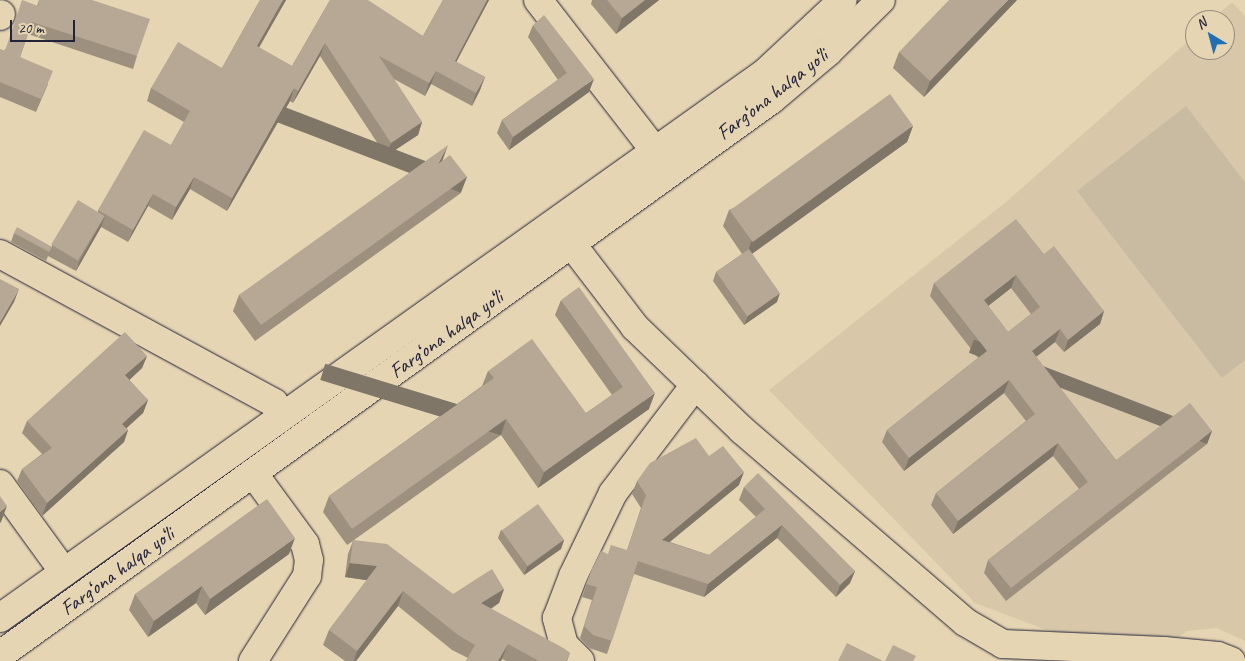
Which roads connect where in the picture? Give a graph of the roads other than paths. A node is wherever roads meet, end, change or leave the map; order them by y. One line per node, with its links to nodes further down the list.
1 (843, 0): 4 (main road, Farg‘ona halqa yo‘li)
2 (881, 0): 5 (main road, Farg‘ona halqa yo‘li)
3 (539, 1): 4 (main road)
4 (655, 151): 5 (main road, Farg‘ona halqa yo‘li)
5 (564, 234): 7 (main road); 8 (main road, Farg‘ona halqa yo‘li); 9 (main road, Farg‘ona halqa yo‘li)
6 (0, 254): 8 (main road)
7 (695, 385): 15 (main road); 16 (main road)
8 (282, 415): 11 (main road, Farg‘ona halqa yo‘li)
9 (254, 473): 13 (main road, Farg‘ona halqa yo‘li); 14 (main road)
10 (0, 484): 11 (main road)
11 (64, 572): 12 (main road, Farg‘ona halqa yo‘li)
12 (0, 618)
13 (0, 655)
14 (253, 661)
15 (580, 661)
16 (1231, 661)

